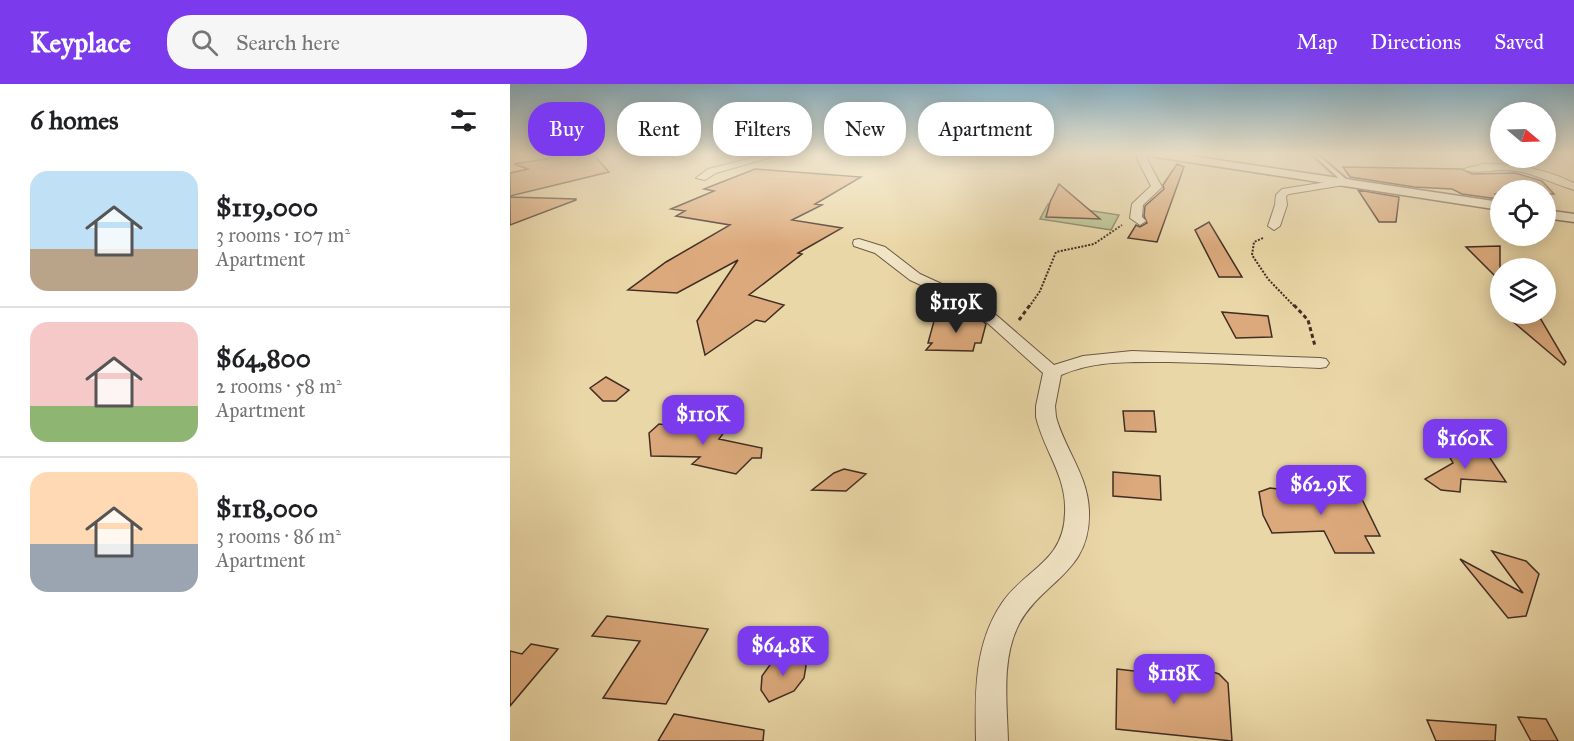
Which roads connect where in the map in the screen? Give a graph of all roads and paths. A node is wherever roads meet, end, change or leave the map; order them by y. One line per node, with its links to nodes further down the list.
1 (1156, 185): 7 (street)
2 (1328, 185): 8 (street)
3 (1363, 185): 4 (street)
4 (1490, 204)
5 (1556, 216): 6 (street)
6 (1574, 218)
7 (1138, 219): 11 (path)
8 (1274, 226)
9 (1267, 238): 12 (path)
10 (859, 243): 11 (street)
11 (1008, 333): 13 (street)
12 (1320, 363): 13 (street)
13 (1052, 372): 14 (street)
14 (992, 741)

